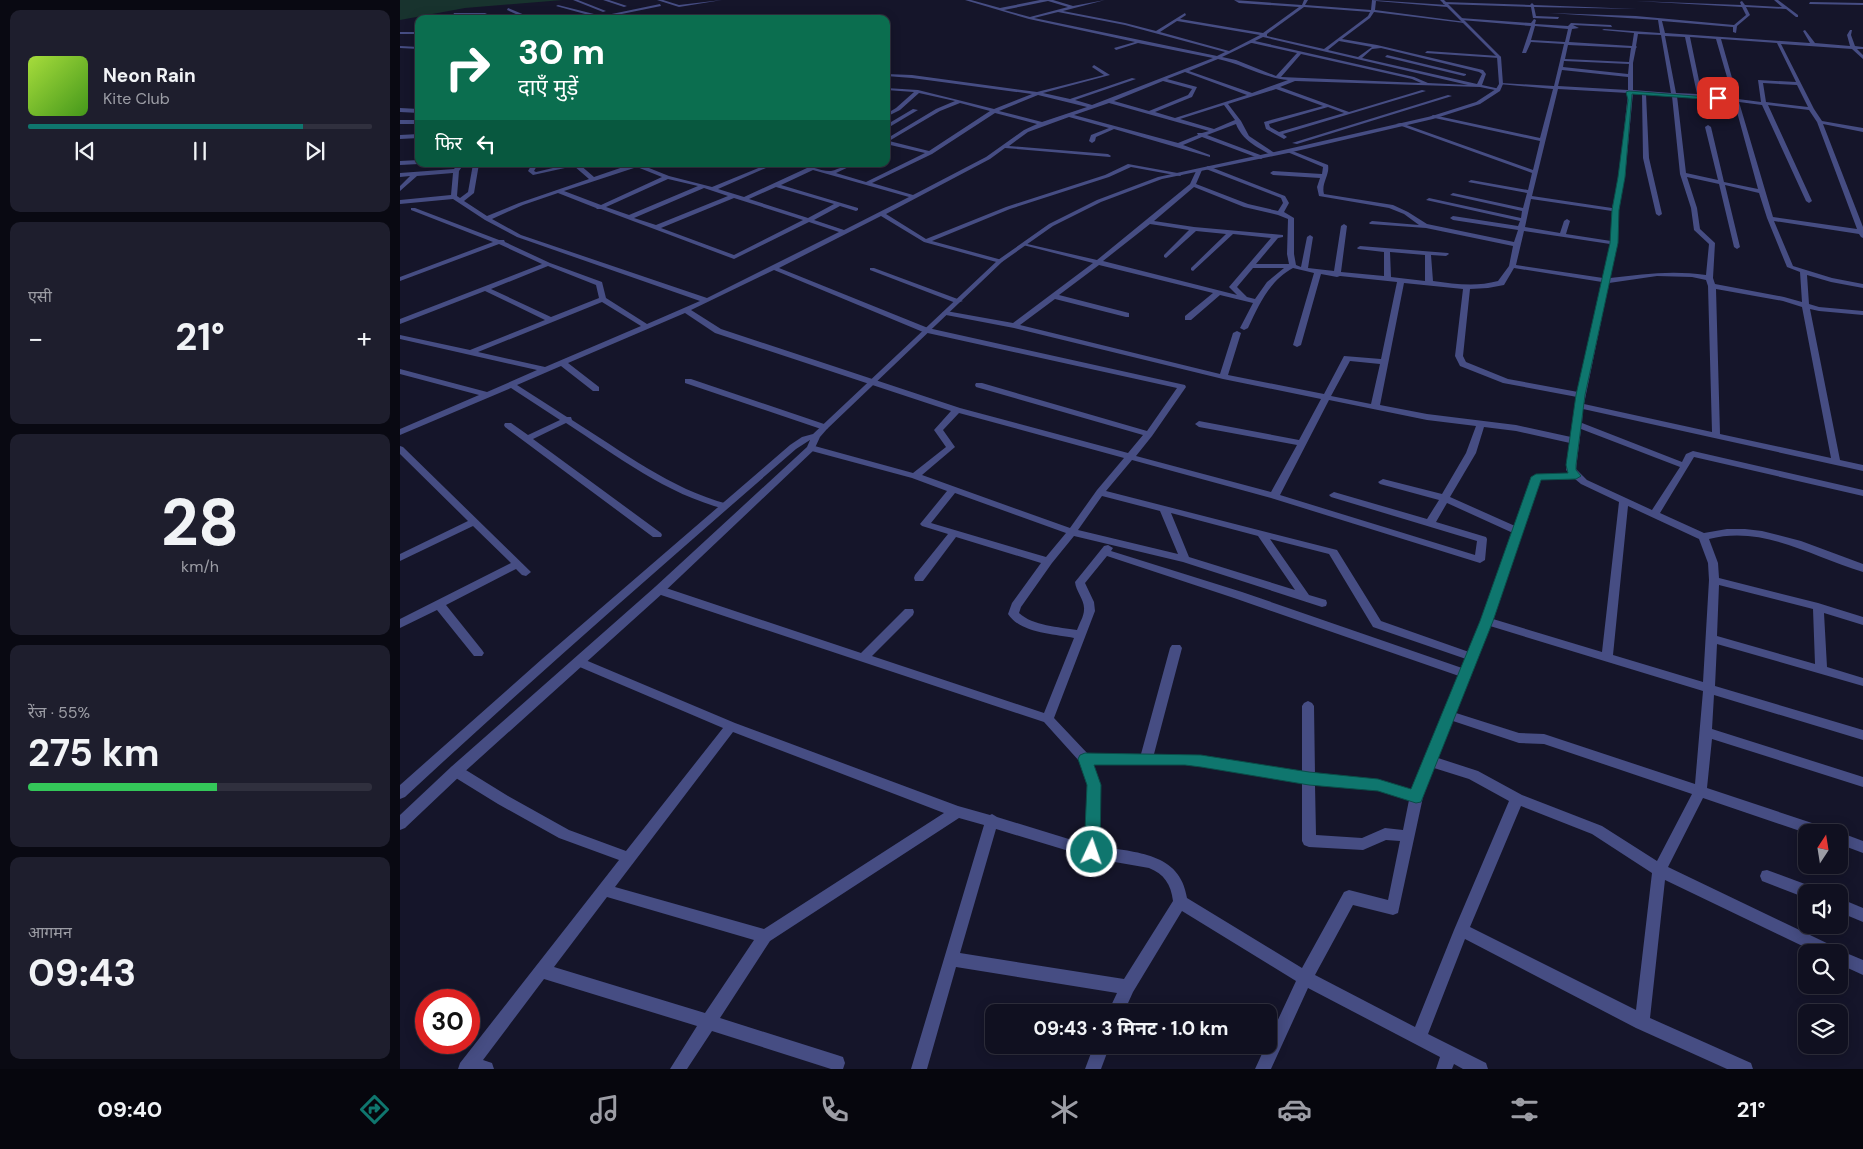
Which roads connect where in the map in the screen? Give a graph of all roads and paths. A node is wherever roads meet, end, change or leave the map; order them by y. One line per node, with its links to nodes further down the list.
1 (575, 0): 39 (street)
2 (606, 0): 31 (street)
3 (696, 0): 26 (street)
4 (720, 0): 26 (street)
5 (967, 0): 40 (street)
6 (1026, 0): 18 (street)
7 (1047, 0): 18 (street); 34 (street)
8 (1103, 0): 34 (street)
9 (1154, 0): 17 (street)
10 (1236, 0): 32 (street)
11 (1306, 0): 32 (street)
12 (1375, 0): 19 (street); 43 (street)
13 (1396, 0): 22 (street)
14 (1740, 0): 33 (street)
15 (1776, 0): 35 (street)
16 (649, 1): 21 (street)
17 (1160, 1)
18 (1034, 2): 40 (street)
19 (1402, 2): 22 (street); 48 (street)
20 (641, 3): 31 (street)
21 (659, 3): 26 (street); 41 (street); 55 (street)
22 (1444, 3): 23 (street); 68 (street)
23 (1468, 3): 27 (street); 37 (street)
24 (1637, 3): 29 (street); 33 (street); 57 (street)
25 (1810, 3): 28 (street)
26 (702, 4)
27 (1532, 4): 29 (street); 60 (street)
28 (1863, 4)
29 (1559, 5): 49 (street)
30 (558, 6): 46 (street)
31 (625, 6): 39 (street)
32 (1303, 6): 43 (street); 85 (street)
33 (1744, 6): 35 (street); 75 (street)
34 (1072, 7): 42 (street)
35 (1786, 8): 58 (street)
36 (508, 9): 52 (street)
37 (1471, 9)
38 (480, 10): 51 (street)
39 (604, 10): 46 (street)
40 (1000, 10): 61 (street)
41 (675, 11)
42 (1058, 11): 61 (street); 72 (street)
43 (1373, 11): 48 (street); 59 (street)
44 (1551, 13): 49 (street)
45 (454, 14): 50 (street)
46 (587, 14): 53 (street); 54 (street)
47 (1185, 14): 66 (street)
48 (1396, 14): 68 (street)
49 (1566, 14): 57 (street); 64 (street)
50 (470, 15)
51 (485, 15)
52 (522, 15)
53 (583, 15)
54 (593, 15)
55 (613, 15)
56 (1475, 15): 69 (street)
57 (1636, 16): 65 (street)
58 (1797, 16)
59 (1369, 17): 62 (street); 90 (street)
60 (1534, 17): 64 (street); 73 (street)
61 (1029, 18): 78 (street)
62 (1378, 18)
63 (1388, 19): 71 (street)
64 (1570, 19): 67 (street)
65 (1660, 19): 70 (street); 84 (street)
66 (1176, 20): 83 (street); 85 (street)
67 (1598, 20)
68 (1462, 21): 69 (street); 110 (street)
69 (1478, 21): 73 (street)
70 (1685, 21): 75 (street); 86 (street)
71 (1416, 22)
72 (1125, 24): 78 (street); 83 (street)
73 (1534, 25): 76 (street); 91 (street)
74 (1611, 26): 76 (street)
75 (1735, 26): 89 (street)
76 (1571, 28): 79 (street); 95 (street)
77 (1851, 31): 100 (street)
78 (1087, 32): 94 (street)
79 (1636, 32): 84 (street); 99 (street)
80 (1805, 32): 96 (street)
81 (400, 33): 82 (street)
82 (415, 33)
83 (1156, 33): 105 (street)
84 (1663, 34): 86 (street); 143 (street)
85 (1263, 35): 87 (street); 93 (street); 104 (street)
86 (1689, 35): 88 (street); 145 (street)
87 (1272, 36)
88 (1718, 37): 89 (street); 147 (street)
89 (1735, 38): 92 (street)
90 (1339, 40): 98 (street); 104 (street)
91 (1529, 41): 95 (street); 108 (street)
92 (1778, 41): 96 (street); 126 (street)
93 (1252, 42): 105 (street); 106 (street)
94 (1137, 43): 103 (street); 111 (street)
95 (1566, 43): 99 (street); 114 (street)
96 (1813, 44): 100 (street)
97 (400, 47): 101 (street)
98 (1380, 47): 112 (street); 125 (street)
99 (1635, 47): 115 (street)
100 (1853, 47): 102 (street); 113 (street)
101 (415, 48)
102 (1863, 48)
103 (1116, 49)
104 (1325, 50): 112 (street)
105 (1229, 52): 111 (street)
106 (1300, 52): 121 (street); 128 (street)
107 (1420, 52): 110 (street)
108 (1524, 52)
109 (1387, 56): 125 (street)
110 (1499, 57): 131 (street)
111 (1217, 58): 118 (street); 121 (street)
112 (1359, 58): 129 (street)
113 (1863, 58)
114 (1562, 60): 115 (street); 117 (street)
115 (1631, 63): 120 (street)
116 (1094, 66): 140 (street)
117 (1560, 68): 120 (street); 132 (street)
118 (1186, 71): 123 (street); 142 (street)
119 (890, 75): 140 (street)
120 (1631, 76): 139 (street)
121 (1277, 78): 124 (street)
122 (1134, 79): 127 (street)
123 (1164, 80): 138 (street); 152 (street)
124 (1293, 80): 128 (street); 130 (street)
125 (1482, 80): 129 (street)
126 (1798, 84): 151 (street); 156 (street)
127 (1112, 86): 138 (street); 146 (street)
128 (1429, 86): 129 (street)
129 (1479, 86): 131 (street)
130 (1276, 87): 142 (street); 153 (street)
131 (1499, 87): 132 (street); 167 (street)
132 (1554, 88): 139 (street); 186 (street)
133 (890, 90): 134 (street)
134 (893, 90): 136 (street); 137 (street)
135 (1424, 90): 164 (street)
136 (890, 92)
137 (918, 92): 148 (street); 165 (street)
138 (1133, 92): 149 (street)
139 (1629, 92): 141 (street); 252 (street)
140 (1039, 93): 146 (street); 161 (street)
141 (1644, 93): 143 (street); 255 (street)
142 (1253, 95): 150 (street)
143 (1674, 95): 145 (street); 221 (street)
144 (1450, 96): 193 (street)
145 (1700, 96): 147 (street)
146 (1072, 100): 154 (street)
147 (1736, 100): 151 (street); 235 (street)
148 (960, 101): 161 (street); 185 (street)
149 (1109, 101): 154 (street); 163 (street)
150 (1225, 104): 162 (street); 169 (street)
151 (1764, 104): 156 (street); 244 (street)
152 (1170, 105): 155 (street); 163 (street)
153 (1327, 106): 164 (street); 181 (street)
154 (1093, 107): 166 (street)
155 (1179, 107)
156 (1811, 109): 172 (street)
157 (915, 110): 175 (street)
158 (1188, 110): 162 (street)
159 (401, 111): 160 (street)
160 (415, 111)
161 (994, 112): 173 (street); 194 (street)
162 (1198, 112): 168 (street)
163 (1148, 113): 168 (street)
164 (1348, 113): 181 (street)
165 (890, 114)
166 (1069, 115): 173 (street); 178 (street)
167 (1433, 117): 174 (street); 186 (street)
168 (1173, 120): 176 (street)
169 (1238, 121): 179 (street); 195 (street)
170 (400, 122): 171 (street)
171 (415, 122)
172 (1820, 122): 180 (street); 269 (street)
173 (1042, 124): 192 (street)
174 (1399, 124): 193 (street); 216 (street)
175 (890, 125)
176 (1195, 126): 179 (street); 183 (street)
177 (1708, 127): 227 (street)
178 (1112, 128): 187 (street); 190 (street)
179 (1213, 130): 183 (street)
180 (1863, 130)
181 (1279, 134): 193 (street)
182 (415, 136): 184 (street)
183 (1200, 136): 190 (street); 198 (street)
184 (400, 137)
185 (890, 140)
186 (1542, 140): 216 (street)
187 (1092, 141)
188 (890, 143): 189 (street)
189 (894, 144): 191 (street); 194 (street)
190 (1178, 145): 197 (street)
191 (890, 146)
192 (1006, 147): 196 (street); 240 (street)
193 (1296, 148): 195 (street); 223 (street)
194 (930, 153): 228 (street)
195 (1273, 154): 198 (street)
196 (1108, 156)
197 (1208, 156)
198 (1261, 157): 213 (street)
199 (415, 162): 200 (street)
200 (400, 163)
201 (426, 167): 219 (street)
202 (459, 167): 215 (street)
203 (475, 167): 243 (street)
204 (533, 167): 205 (street)
205 (564, 167)
206 (579, 167): 225 (street)
207 (628, 167): 225 (street)
208 (643, 167): 224 (street)
209 (765, 167): 233 (street)
210 (809, 167): 229 (street)
211 (814, 167): 217 (street)
212 (845, 167): 217 (street)
213 (1208, 168): 214 (street); 253 (street)
214 (1198, 170): 220 (street); 230 (street)
215 (456, 171): 219 (street); 239 (street)
216 (1534, 172): 236 (street)
217 (831, 173): 228 (street)
218 (1273, 173): 223 (street)
219 (418, 174): 222 (street); 232 (street)
220 (1180, 174): 277 (street); 280 (street)
221 (1683, 174): 227 (street); 306 (street)
222 (400, 175)
223 (1324, 176): 247 (street)
224 (667, 177): 231 (street); 248 (street)
225 (593, 180): 234 (street)
226 (1471, 182): 236 (street)
227 (1721, 182): 235 (street); 282 (street)
228 (866, 184): 240 (street)
229 (775, 185): 241 (street); 246 (street)
230 (1192, 185): 253 (street); 263 (street)
231 (704, 186): 233 (street); 256 (street)
232 (400, 189)
233 (712, 189): 238 (street)
234 (560, 192): 248 (street); 259 (street)
235 (1762, 192): 258 (street)
236 (1529, 194): 251 (street); 252 (street)
237 (1453, 195): 251 (street)
238 (733, 196): 241 (street); 265 (street)
239 (454, 197): 243 (street); 245 (street)
240 (914, 198): 254 (street)
241 (744, 199): 260 (street)
242 (1429, 200): 261 (street)
243 (461, 201): 259 (street)
244 (1809, 201)
245 (400, 202)
246 (840, 204): 250 (street); 260 (street)
247 (1375, 204): 266 (street); 266 (street)
248 (599, 208): 256 (street)
249 (413, 209): 278 (street)
250 (856, 209)
251 (1526, 210): 261 (street)
252 (1615, 210): 279 (street)
253 (1280, 213): 275 (street)
254 (882, 214): 270 (street); 277 (street)
255 (1658, 214)
256 (628, 218): 265 (street)
257 (1453, 218): 267 (street)
258 (1770, 218): 269 (street); 298 (street)
259 (487, 219): 273 (street)
260 (807, 219): 265 (street); 270 (street)
261 (1523, 220): 267 (street)
262 (1566, 220): 272 (street)
263 (1148, 222): 268 (street); 289 (street)
264 (1344, 226): 300 (street)
265 (655, 228)
266 (1438, 228): 281 (street)
267 (1521, 228): 272 (street); 281 (street)
268 (1194, 229): 271 (street); 287 (street)
269 (1862, 229)
270 (845, 232): 294 (street)
271 (1232, 232): 274 (street); 296 (street)
272 (1562, 235): 279 (street)
273 (520, 236): 278 (street); 314 (street)
274 (1276, 236): 275 (street); 291 (street)
275 (1290, 237): 292 (street)
276 (1310, 237): 297 (street)
277 (926, 240): 288 (street)
278 (499, 242): 290 (street); 301 (street)
279 (1614, 243): 304 (street)
280 (1025, 244): 288 (street); 289 (street)
281 (1517, 245): 293 (street)
282 (1737, 247)
283 (1360, 248): 284 (street)
284 (1387, 250): 285 (street); 302 (street)
285 (1428, 253): 286 (street); 305 (street)
286 (1446, 254)
287 (1166, 256)
288 (1000, 262): 315 (street)
289 (1098, 262): 310 (street); 311 (street)
290 (548, 264): 309 (street); 312 (street)
291 (1251, 266): 292 (street); 313 (street)
292 (1293, 266): 297 (street); 316 (street)
293 (1512, 266): 304 (street); 308 (street)
294 (774, 268): 314 (street); 327 (street)
295 (872, 269): 315 (street)
296 (1193, 269)
297 (1304, 270): 299 (street)
298 (1803, 271): 307 (street); 317 (street)
299 (1318, 273): 300 (street); 329 (street)
300 (1337, 275): 302 (street)
301 (401, 277)
302 (1388, 280): 303 (street)
303 (1400, 280): 305 (street); 331 (street)
304 (1607, 281): 306 (street); 343 (street)
305 (1429, 282): 308 (street)
306 (1710, 282): 317 (street); 355 (street)
307 (1863, 286)
308 (1467, 287): 343 (street)
309 (486, 288): 323 (street); 324 (street)
310 (1218, 293): 313 (street); 322 (street)
311 (1053, 296): 321 (street); 326 (street)
312 (604, 300): 323 (street); 325 (street)
313 (1245, 300): 316 (street)
314 (707, 301): 318 (street)
315 (959, 301): 319 (street)
316 (1257, 302): 335 (street)
317 (1806, 306): 320 (street); 363 (street)
318 (686, 310): 325 (street); 337 (street)
319 (946, 313): 326 (street); 327 (street)
320 (1863, 313)
321 (1126, 315)
322 (1188, 318)
323 (551, 320): 330 (street)
324 (400, 322)
325 (646, 326): 332 (street)
326 (1014, 326): 335 (street)
327 (926, 330): 337 (street); 353 (street)
328 (400, 337): 330 (street)
329 (1297, 345)
330 (470, 353): 333 (street)
331 (1384, 362): 342 (street); 344 (street)
332 (562, 363): 333 (street); 340 (street)
333 (546, 370): 338 (street)
334 (400, 371): 341 (street)
335 (1223, 377): 342 (street)
336 (688, 381): 351 (street)
337 (872, 383): 345 (street); 351 (street)
338 (512, 385): 341 (street); 346 (street)
339 (979, 385): 353 (street)
340 (596, 389)
341 (488, 395): 352 (street)
342 (1327, 397): 344 (street); 358 (street)
343 (1580, 401): 349 (street); 355 (street)
344 (1375, 407): 348 (street)
345 (957, 410): 361 (street); 365 (street)
346 (568, 420): 356 (street); 375 (street)
347 (1199, 424): 358 (street)
348 (1481, 424): 357 (street); 373 (street)
349 (1577, 424): 357 (street); 362 (street)
350 (508, 425): 356 (street)
351 (824, 427): 354 (street)
352 (400, 432)
353 (1149, 434): 361 (street)
354 (816, 436): 359 (street); 375 (street)
355 (1716, 436): 363 (street)
356 (526, 439): 384 (street)
357 (1575, 441): 366 (street)
358 (1302, 444): 372 (street)
359 (811, 448): 365 (street); 396 (street)
360 (400, 449): 378 (street)
361 (1129, 457): 369 (street); 372 (street)
362 (1687, 461): 370 (street); 377 (street)
363 (1836, 462): 364 (street)
364 (1863, 468)
365 (915, 476): 368 (street)
366 (1576, 476): 374 (street); 381 (street)
367 (1383, 482): 373 (street)
368 (953, 489): 380 (street); 383 (street)
369 (1100, 492): 376 (street); 380 (street)
370 (1863, 493)
371 (1334, 495): 379 (street)
372 (1274, 496): 379 (street)
373 (1444, 498): 379 (street); 381 (street)
374 (1624, 500): 377 (street); 411 (street)
375 (725, 506): 430 (street)
376 (1164, 508): 382 (street); 389 (street)
377 (1654, 515): 385 (street)
378 (474, 522): 388 (street); 391 (street)
379 (1430, 523)
380 (1072, 532): 386 (street); 390 (street)
381 (1518, 532): 402 (street)
382 (1261, 533): 397 (street); 409 (street)
383 (953, 534): 390 (street); 394 (street)
384 (657, 535)
385 (1704, 536): 392 (street); 395 (street)
386 (1112, 541): 387 (street); 389 (street)
387 (1105, 552): 405 (street); 414 (street)
388 (400, 558)
389 (1185, 559): 397 (street)
390 (1048, 561): 405 (street)
391 (517, 564): 393 (street); 398 (street)
392 (1863, 568)
393 (526, 572)
394 (919, 578)
395 (1714, 580): 400 (street); 406 (street)
396 (659, 590): 410 (street); 412 (street)
397 (1306, 599): 399 (street)
398 (439, 604): 404 (street); 408 (street)
399 (1322, 604)
400 (1818, 608): 403 (street); 413 (street)
401 (910, 612): 410 (street)
402 (1487, 621): 409 (street); 411 (street)
403 (1863, 622)
404 (400, 624)
405 (1082, 635): 419 (street)
406 (1713, 639): 413 (street); 416 (street)
407 (1176, 648): 424 (street)
408 (478, 653)
409 (1472, 657): 414 (street)
410 (863, 658): 419 (street)
411 (1607, 658): 416 (street)
412 (579, 662): 420 (street); 426 (street)
413 (1821, 670): 415 (street)
414 (1465, 674): 418 (street)
415 (1863, 682)
416 (1710, 687): 421 (street); 422 (street)
417 (1308, 706): 427 (street)
418 (1448, 715): 425 (street); 429 (street)
419 (1048, 719): 423 (street)
420 (731, 726): 433 (street); 441 (street)
421 (1706, 732): 428 (street); 429 (street)
422 (1863, 735)
423 (1085, 759): 424 (street); 440 (street)
424 (1146, 759): 427 (street)
425 (1430, 761): 431 (street); 432 (street)
426 (456, 771): 435 (street); 441 (street)
427 (1309, 778): 431 (street); 437 (street)
428 (1863, 782)
429 (1700, 792): 436 (street); 442 (street)
430 (400, 793)
431 (1416, 797): 437 (street)
432 (1517, 799): 442 (street); 449 (street)
433 (957, 812): 434 (street); 450 (street)
434 (992, 820): 440 (street); 452 (street)
435 (400, 824)
436 (1798, 824)
437 (1408, 836): 456 (street)
438 (1848, 841): 439 (street)
439 (1863, 846)
440 (1092, 852): 446 (street)
441 (629, 858): 445 (street)
442 (1659, 870): 451 (street); 460 (street)
443 (1767, 876): 444 (street)
444 (1798, 888)
445 (604, 890): 450 (street); 455 (street)
446 (1180, 902): 456 (street); 457 (street)
447 (1848, 909): 448 (street)
448 (1863, 915)
449 (1461, 930): 460 (street); 461 (street)
450 (765, 936): 459 (street)
451 (1813, 944)
452 (950, 959): 457 (street); 468 (street)
453 (1848, 961): 454 (street)
454 (1863, 968)
455 (542, 971): 459 (street); 465 (street)
456 (1305, 978): 461 (street); 470 (street)
457 (1128, 987): 458 (street)
458 (1120, 1004)
459 (708, 1022): 464 (street); 467 (street)
460 (1642, 1022): 473 (street)
461 (1419, 1037): 462 (street)
462 (1450, 1053): 471 (street); 472 (street)
463 (1099, 1054): 469 (street)
464 (837, 1064)
465 (468, 1066): 466 (street)
466 (486, 1069)
467 (678, 1069)
468 (919, 1069)
469 (1093, 1069)
470 (1263, 1069)
471 (1444, 1069)
472 (1480, 1069)
473 (1745, 1069)

